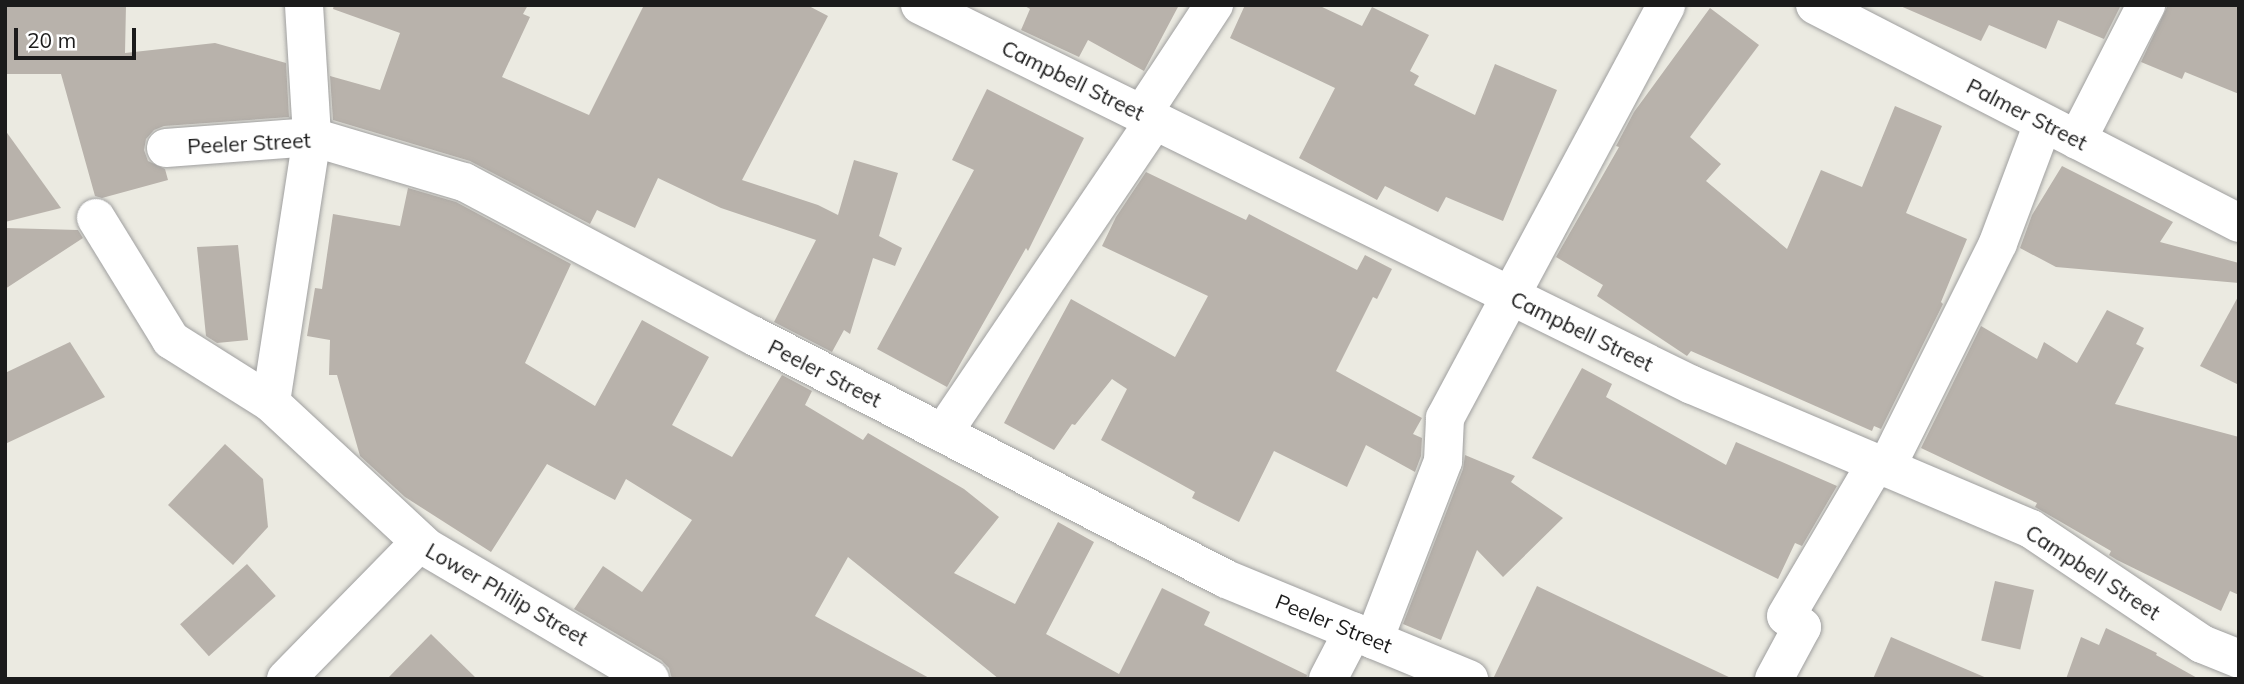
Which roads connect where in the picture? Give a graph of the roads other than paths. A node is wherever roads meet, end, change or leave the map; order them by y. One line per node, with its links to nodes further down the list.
1 (304, 5): 9 (street)
2 (920, 5): 7 (street, Campbell Street)
3 (1214, 5): 7 (street)
4 (1666, 5): 14 (street)
5 (1815, 5): 8 (street, Palmer Street)
6 (2146, 5): 10 (street)
7 (1148, 117): 14 (street, Campbell Street); 16 (street)
8 (2043, 123): 10 (street, Palmer Street); 17 (street)
9 (312, 137): 11 (street, Peeler Street); 15 (street); 16 (street, Peeler Street)
10 (2077, 140): 13 (street, Palmer Street)
11 (166, 148)
12 (96, 218): 15 (street)
13 (2239, 223)
14 (1512, 296): 17 (street, Campbell Street); 19 (street)
15 (271, 403): 18 (street)
16 (943, 433): 19 (street, Peeler Street)
17 (1881, 465): 20 (street, Campbell Street); 25 (street)
18 (424, 545): 21 (street, Lower Philip Street); 22 (street, Lower Philip Street)
19 (1364, 636): 23 (street); 24 (street, Peeler Street)
20 (2239, 659)
21 (286, 679)
22 (650, 679)
23 (1328, 679)
24 (1469, 679)
25 (1774, 679)

